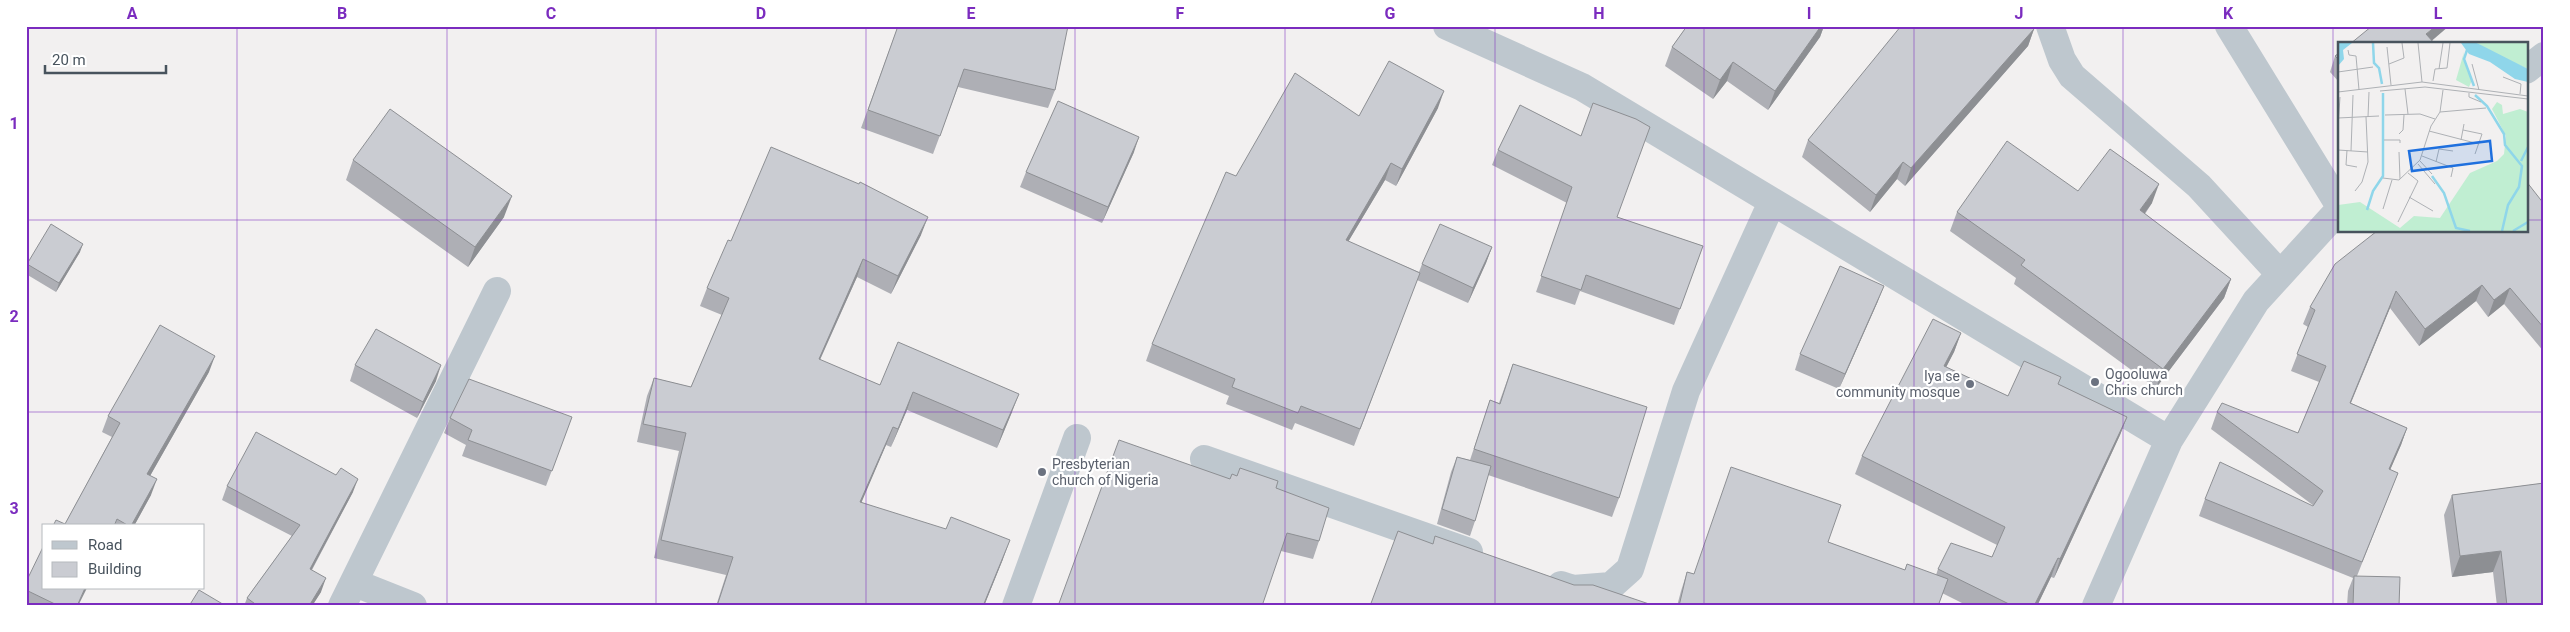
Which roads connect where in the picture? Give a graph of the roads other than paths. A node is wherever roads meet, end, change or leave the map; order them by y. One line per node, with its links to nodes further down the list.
1 (1447, 26): 6 (street)
2 (2050, 26): 9 (street)
3 (2230, 26): 7 (street)
4 (2544, 56): 5 (street)
5 (2528, 68)
6 (1772, 202): 12 (street); 15 (street)
7 (2338, 203)
8 (2338, 211): 9 (street)
9 (2280, 274): 12 (street)
10 (497, 291): 16 (street)
11 (1077, 438): 19 (street)
12 (2170, 440): 20 (street)
13 (1204, 459): 14 (street)
14 (1490, 560)
15 (1536, 576)
16 (355, 582): 17 (street); 18 (street)
17 (342, 606)
18 (413, 606)
19 (1016, 606)
20 (2096, 606)

